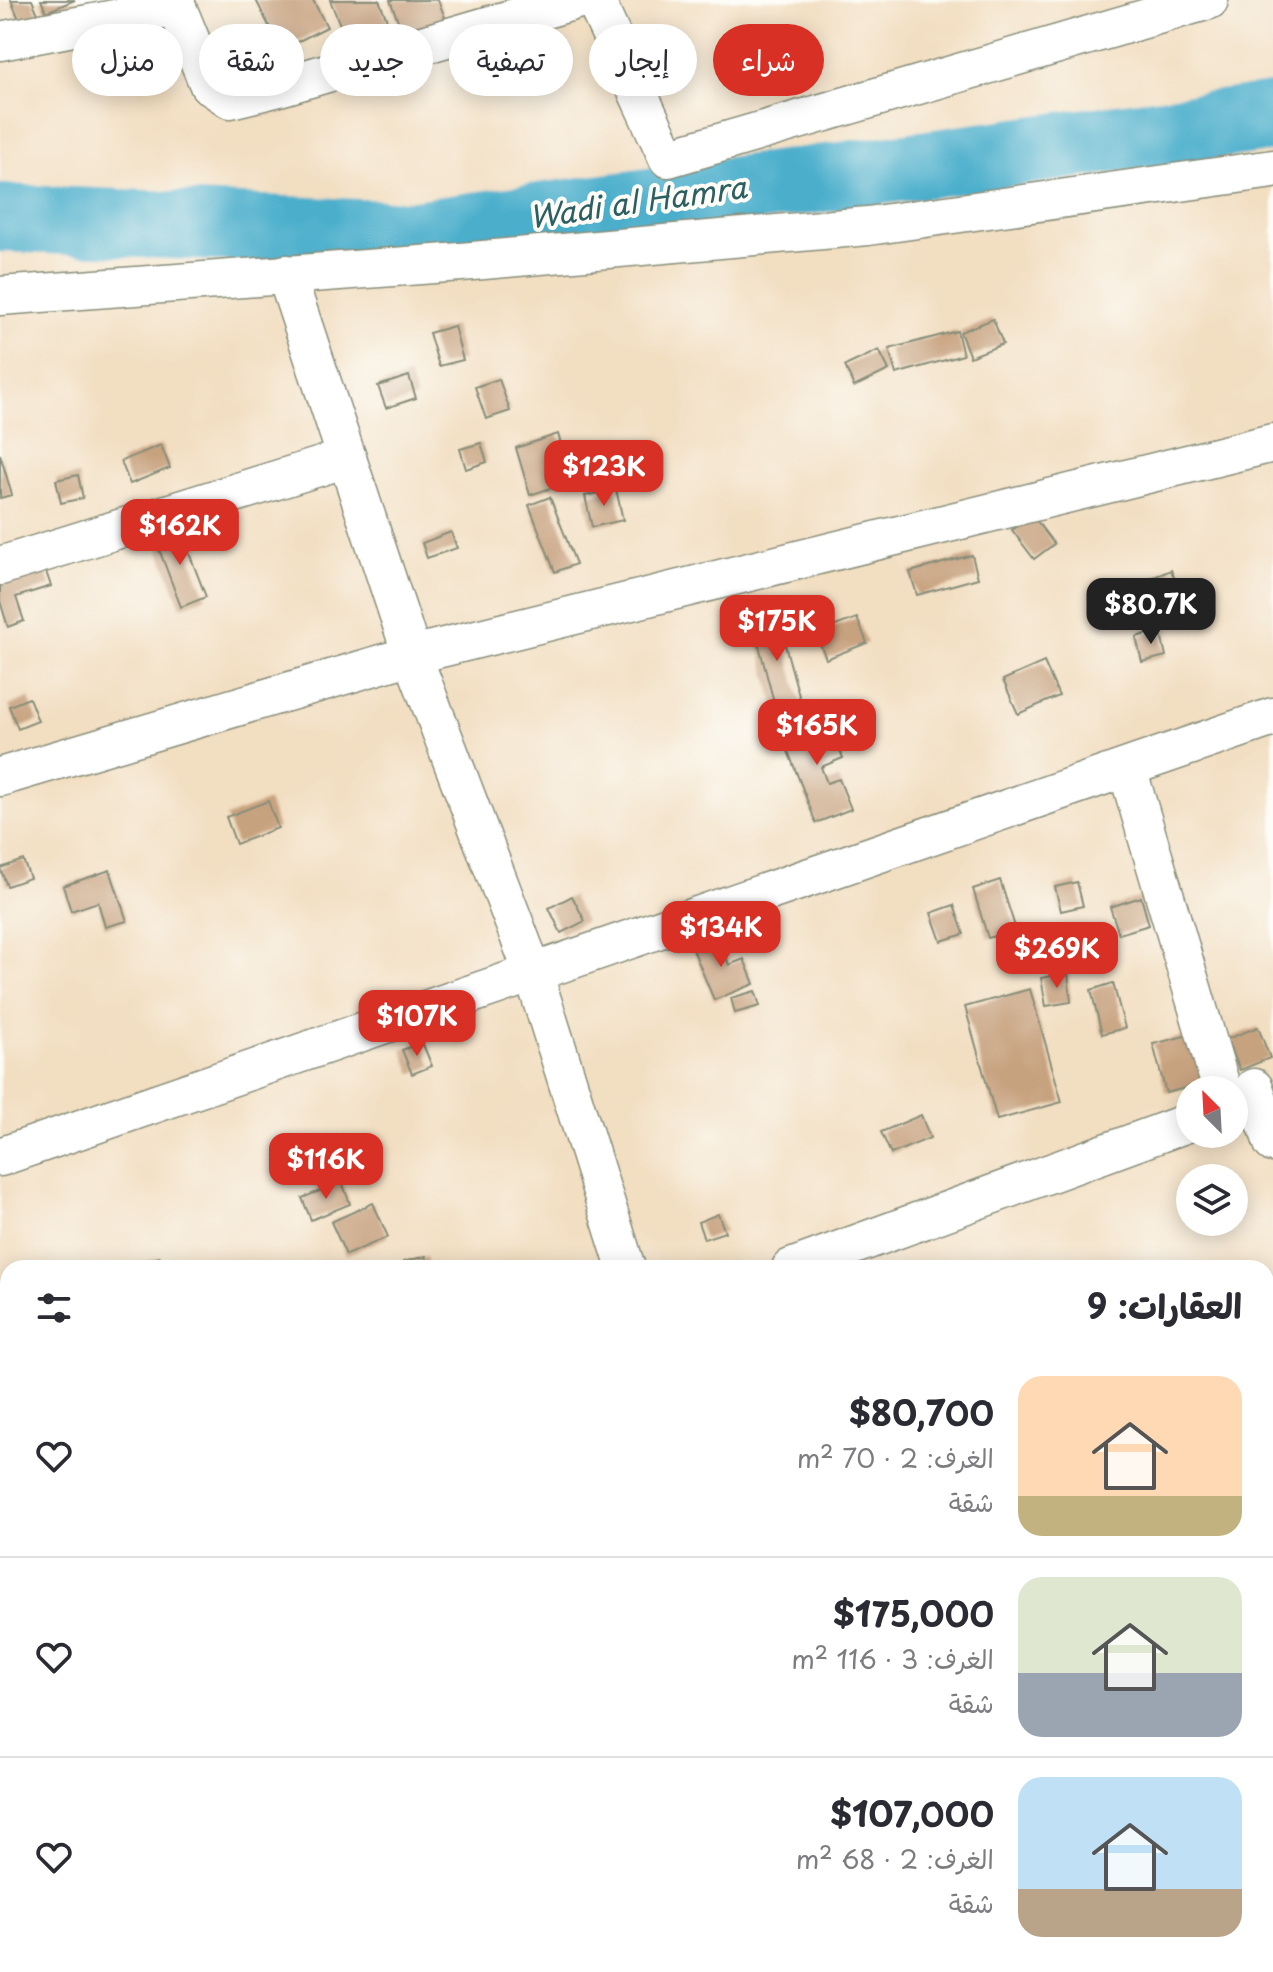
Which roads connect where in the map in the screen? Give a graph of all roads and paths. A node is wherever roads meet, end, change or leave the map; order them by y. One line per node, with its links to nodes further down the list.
1 (576, 0): 4 (street)
2 (595, 0): 5 (street)
3 (1209, 0): 5 (street)
4 (175, 4): 6 (street)
5 (1156, 8)
6 (0, 41)
7 (1273, 169): 8 (street)
8 (286, 274): 9 (street); 11 (street)
9 (0, 296)
10 (1273, 443): 13 (street)
11 (347, 458): 12 (street); 13 (street)
12 (0, 566)
13 (412, 655): 16 (street); 17 (street)
14 (1273, 717): 15 (street)
15 (1127, 768): 17 (street); 18 (street)
16 (0, 777)
17 (534, 975): 22 (street); 23 (street)
18 (1241, 1076)
19 (1248, 1094): 21 (street)
20 (1176, 1127): 24 (street)
21 (1273, 1143)
22 (0, 1157)
23 (623, 1260)
24 (813, 1260)

